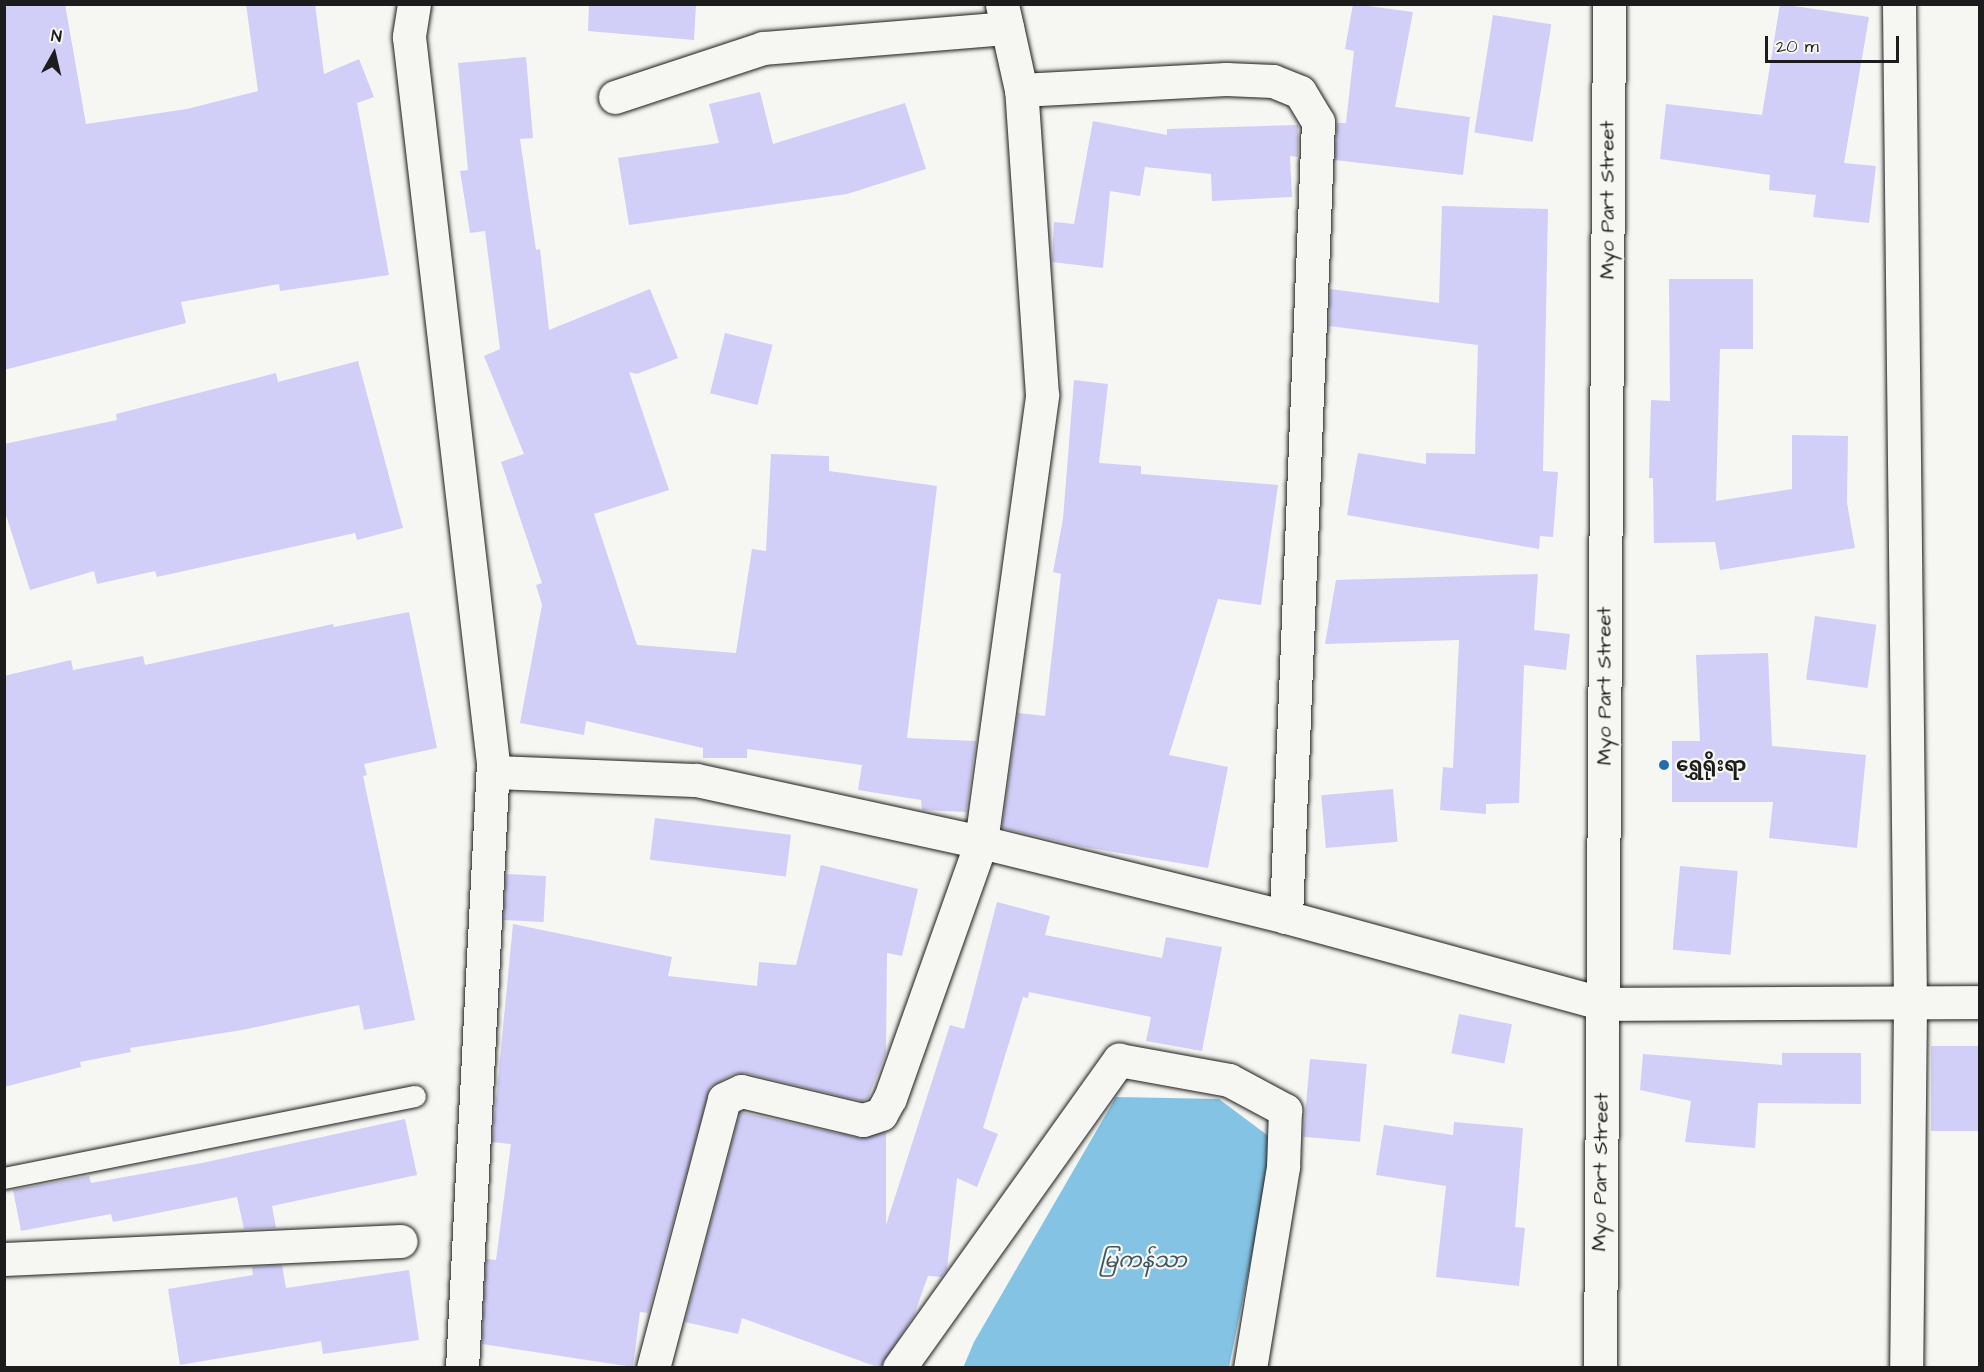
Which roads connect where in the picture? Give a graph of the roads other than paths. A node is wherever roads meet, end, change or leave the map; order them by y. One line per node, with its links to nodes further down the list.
1 (414, 4): 7 (street)
2 (1609, 4): 11 (street, Myo Part Street)
3 (1899, 4): 12 (street)
4 (1005, 16): 5 (street); 6 (street)
5 (1021, 90): 8 (street); 9 (street)
6 (615, 97)
7 (493, 772): 8 (street); 17 (street)
8 (981, 842): 9 (street); 18 (street)
9 (1286, 918): 11 (street)
10 (1980, 1002): 12 (street)
11 (1603, 1004): 12 (street); 21 (street, Myo Part Street)
12 (1910, 1004): 22 (street)
13 (415, 1096): 14 (lane)
14 (4, 1178)
15 (401, 1241): 16 (street)
16 (4, 1259)
17 (462, 1368)
18 (653, 1368)
19 (898, 1368): 20 (street)
20 (1250, 1368)
21 (1600, 1368)
22 (1906, 1368)

